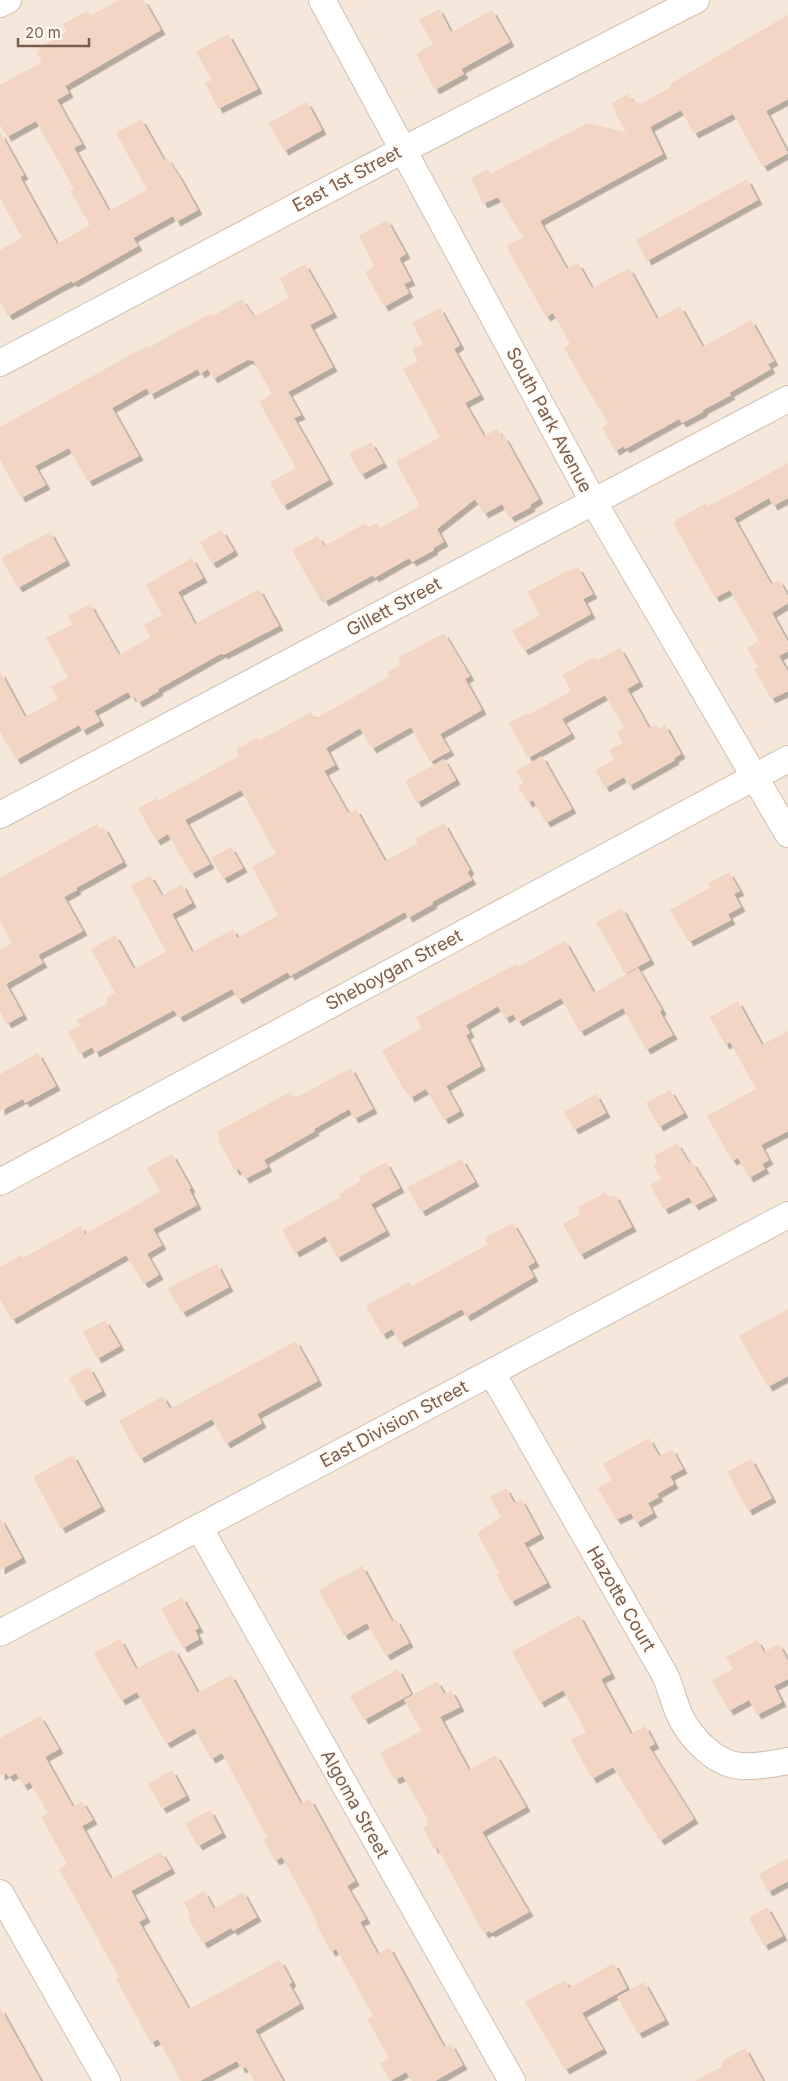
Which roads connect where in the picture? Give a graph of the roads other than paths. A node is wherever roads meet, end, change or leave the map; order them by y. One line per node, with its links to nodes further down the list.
1 (8, 0): 4 (street)
2 (322, 0): 5 (street, South Park Avenue)
3 (696, 0): 5 (street, East 1st Street)
4 (0, 4)
5 (403, 150): 6 (street, East 1st Street); 8 (street, South Park Avenue)
6 (0, 363)
7 (788, 399): 8 (street, Gillett Street)
8 (593, 501): 10 (street, South Park Avenue); 11 (street, Gillett Street)
9 (788, 759): 10 (street, Sheboygan Street)
10 (755, 776): 12 (street, South Park Avenue); 13 (street, Sheboygan Street)
11 (0, 815)
12 (788, 834)
13 (0, 1182)
14 (788, 1215): 15 (street, East Division Street)
15 (492, 1373): 16 (street, East Division Street); 18 (street, Hazotte Court)
16 (199, 1527): 17 (street, East Division Street); 21 (street, Algoma Street)
17 (0, 1632)
18 (788, 1761)
19 (0, 1893): 20 (street)
20 (107, 2081)
21 (512, 2081)

